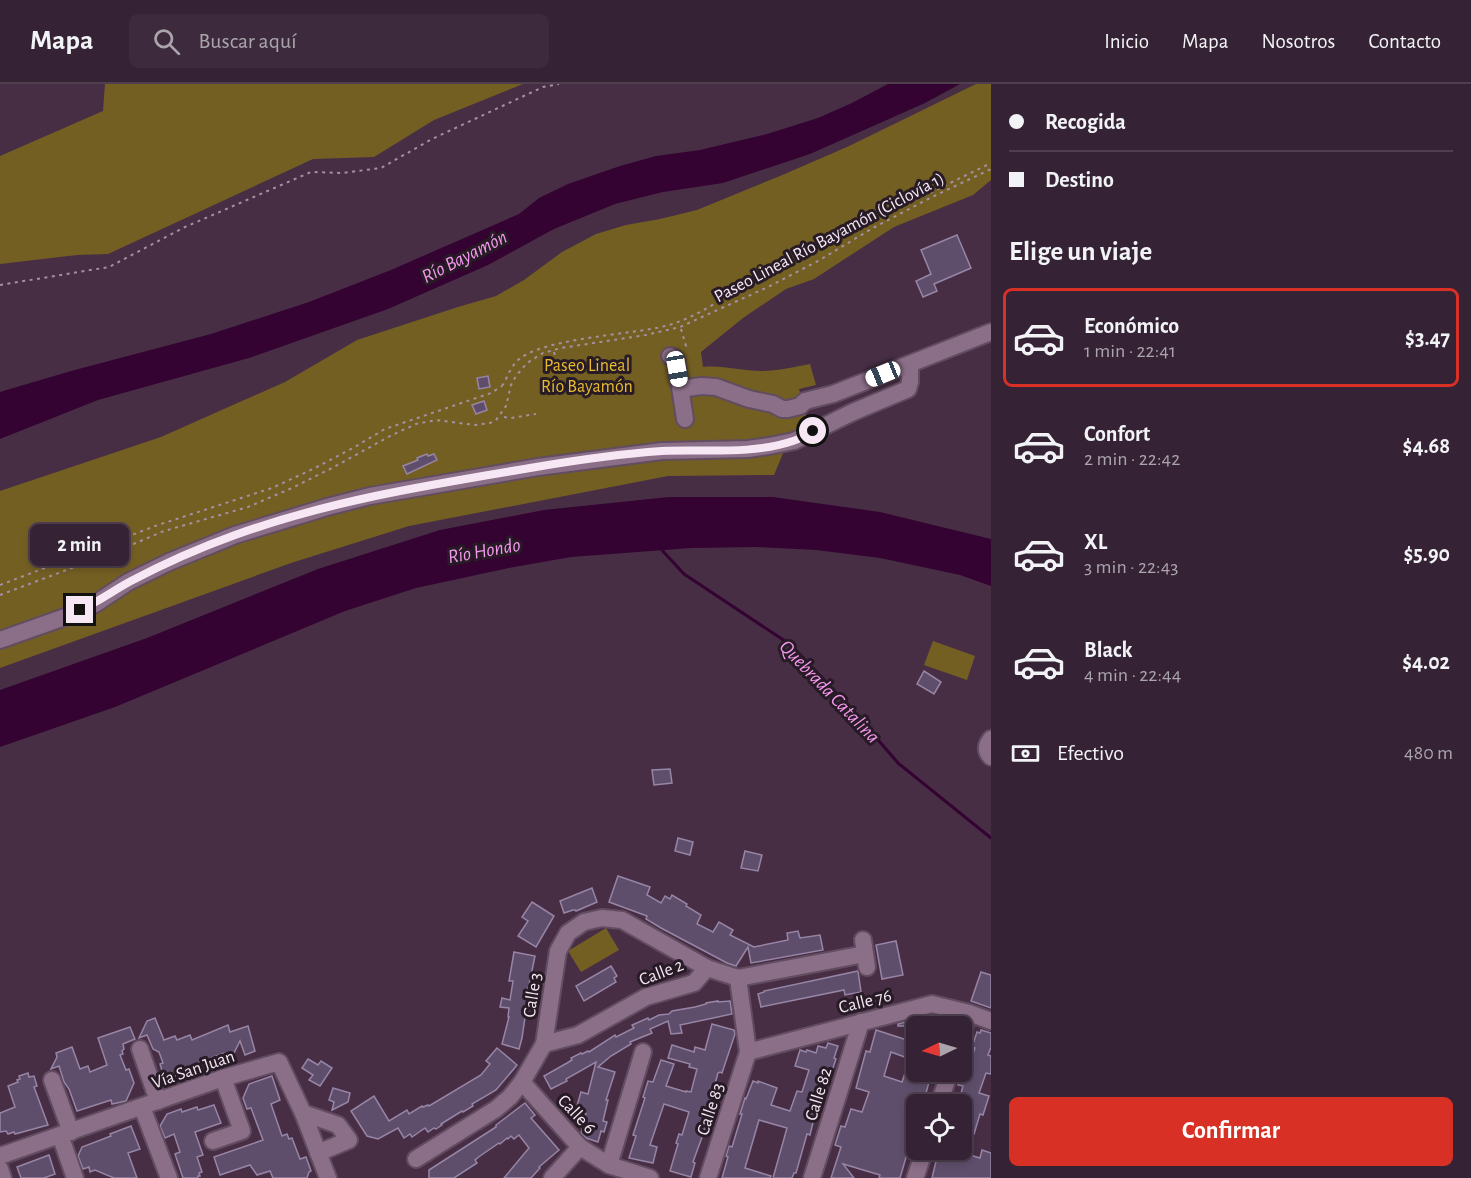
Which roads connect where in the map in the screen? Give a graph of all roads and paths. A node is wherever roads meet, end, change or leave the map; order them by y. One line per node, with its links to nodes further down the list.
1 (559, 84): 4 (path)
2 (991, 163): 15 (path)
3 (991, 169): 5 (path, Paseo Lineal Río Bayamón (Ciclovía 1))
4 (0, 285)
5 (680, 328): 8 (path); 16 (path, Paseo Lineal Río Bayamón (Ciclovía 1))
6 (991, 332): 9 (street)
7 (554, 352): 10 (path)
8 (675, 352): 11 (street)
9 (910, 364): 11 (street); 17 (street)
10 (558, 368)
11 (681, 389): 14 (street)
12 (536, 414): 13 (path)
13 (504, 417)
14 (684, 418)
15 (0, 585)
16 (0, 595)
17 (0, 640)
18 (991, 739): 19 (street)
19 (991, 757)
20 (865, 954): 22 (street, Calle 2)
21 (707, 968): 22 (street, Calle 2); 27 (street, Calle 2); 27 (street, Calle 3)
22 (738, 978): 30 (street)
23 (969, 1013): 24 (street); 25 (street, Calle 76); 26 (street, Calle 76)
24 (968, 1016)
25 (991, 1021)
26 (861, 1022): 30 (street, Calle 76); 53 (street, Calle 82)
27 (544, 1044): 33 (street, Calle 3)
28 (140, 1049): 34 (street)
29 (644, 1052): 44 (street)
30 (748, 1052): 52 (street, Calle 83)
31 (223, 1078): 34 (street, Vía San Juan); 36 (street, Vía San Juan); 38 (street)
32 (52, 1080): 37 (street)
33 (522, 1082): 39 (street, Calle 6); 42 (street, Calle 3)
34 (159, 1101): 35 (street, Vía San Juan)
35 (142, 1107): 37 (street, Vía San Juan); 48 (street)
36 (303, 1113): 40 (street, Vía San Juan); 40 (street)
37 (65, 1133): 41 (street, Vía San Juan); 47 (street)
38 (213, 1141)
39 (579, 1147): 44 (street, Calle 6); 50 (street)
40 (318, 1153): 49 (street, Vía San Juan)
41 (0, 1156)
42 (416, 1159)
43 (921, 1160): 54 (street)
44 (609, 1165): 51 (street, Calle 6)
45 (0, 1169): 46 (street)
46 (3, 1178)
47 (75, 1178)
48 (169, 1178)
49 (328, 1178)
50 (552, 1178)
51 (650, 1178)
52 (708, 1178)
53 (812, 1178)
54 (915, 1178)

